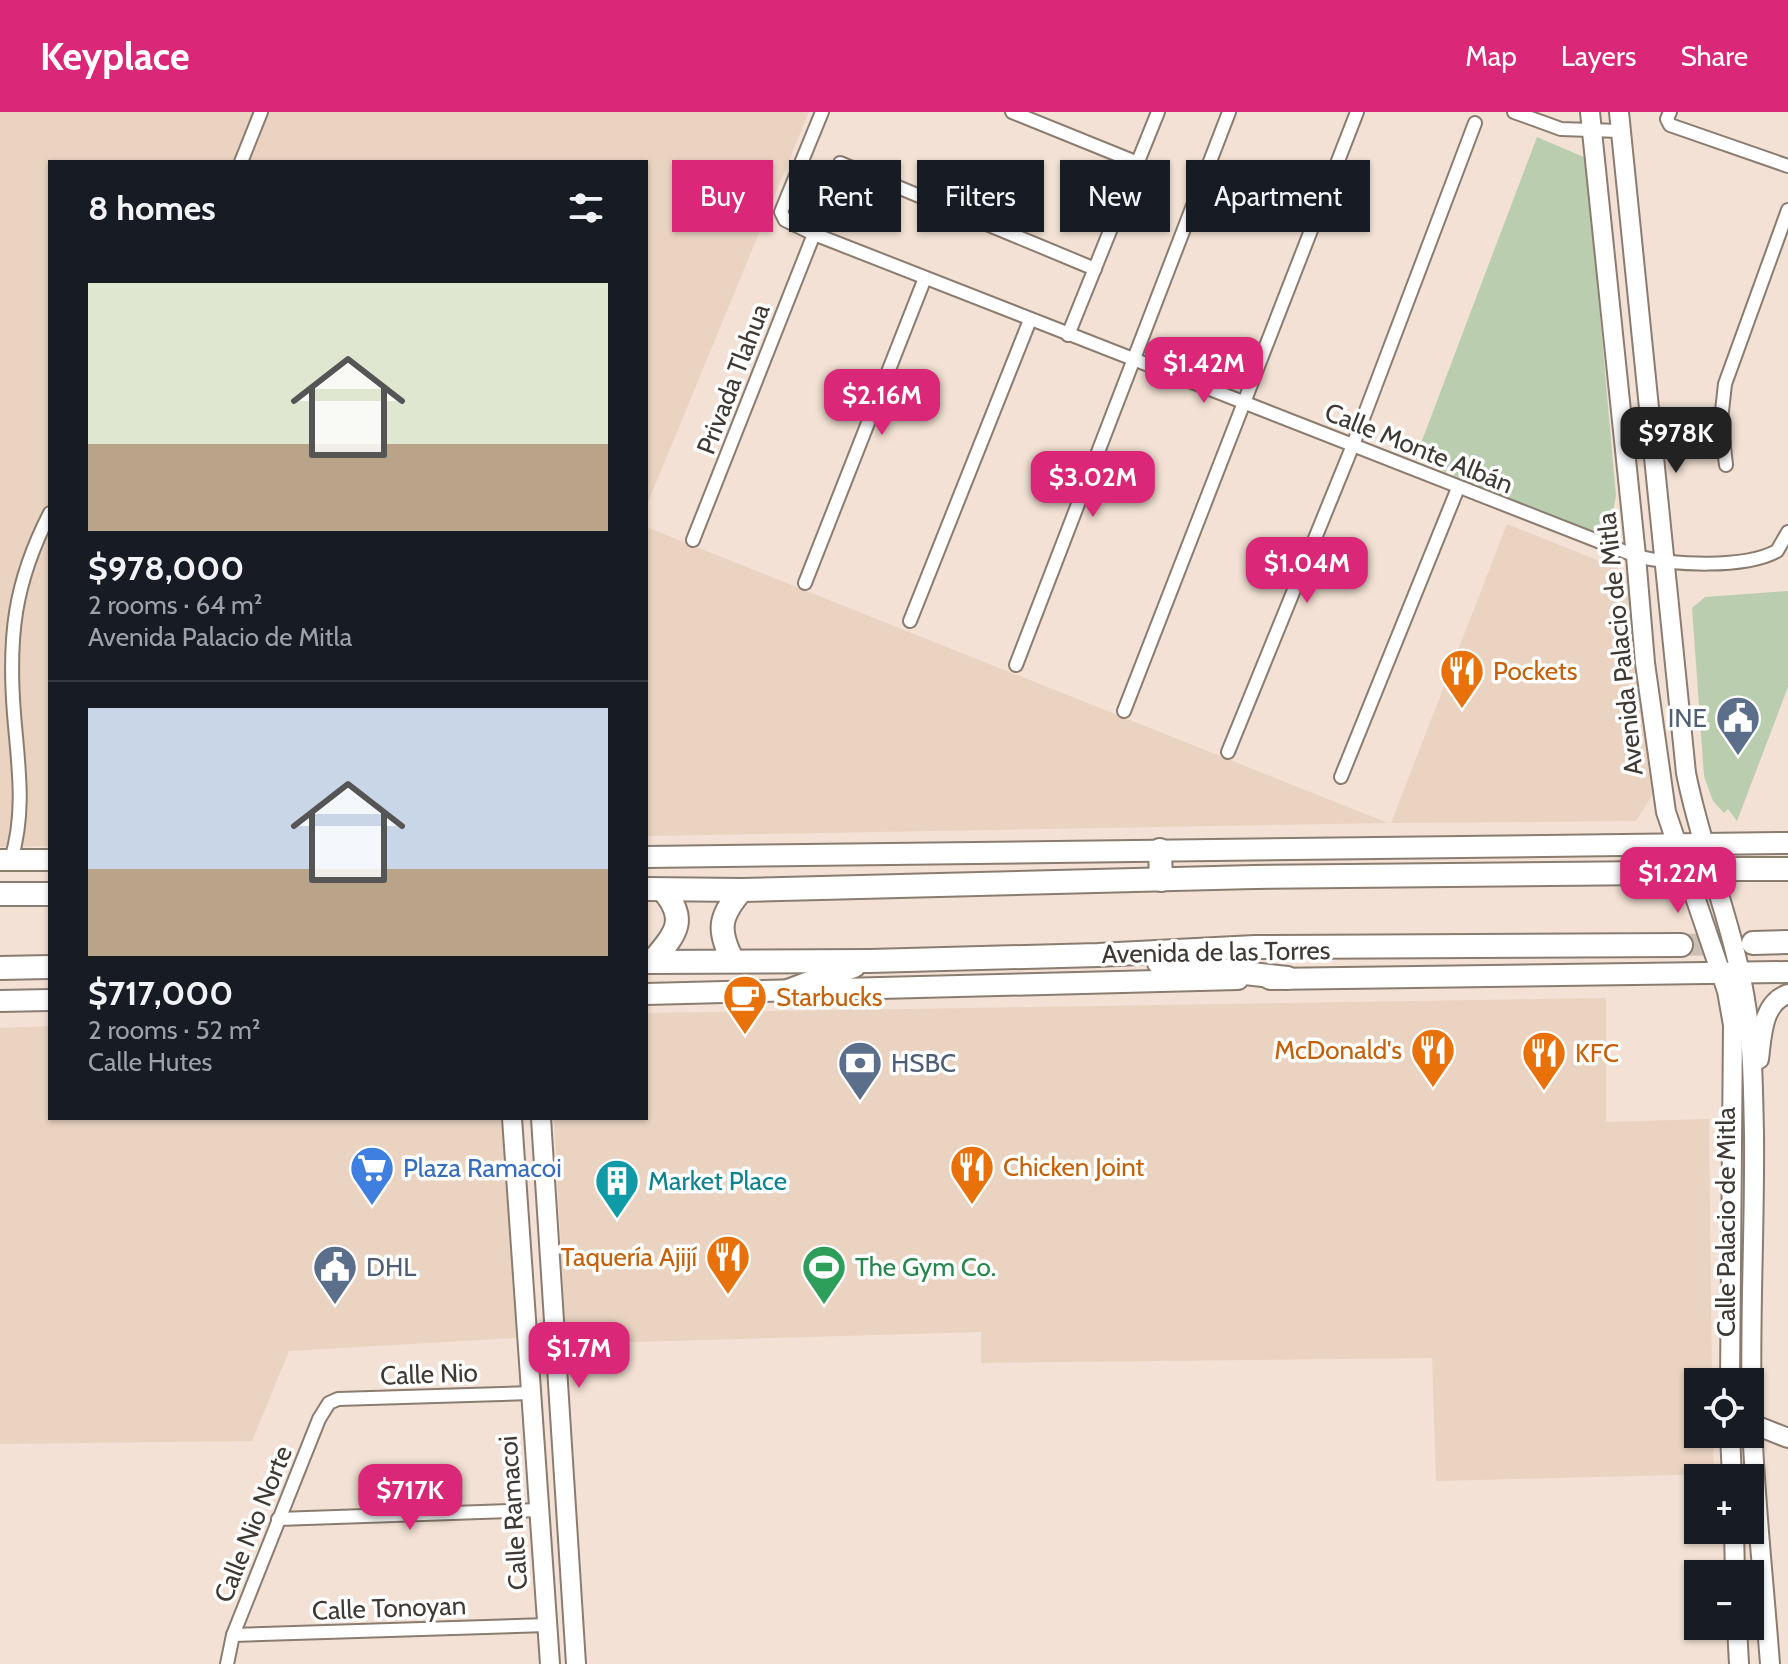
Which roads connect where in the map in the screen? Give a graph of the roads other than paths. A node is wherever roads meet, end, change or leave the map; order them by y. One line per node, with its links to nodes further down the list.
1 (261, 112): 12 (street)
2 (822, 112): 19 (street, Calle Monte Albán)
3 (1012, 112): 13 (street)
4 (1158, 112): 14 (street)
5 (1229, 112): 24 (street)
6 (1357, 112): 25 (street)
7 (1514, 112): 9 (street)
8 (1670, 112): 15 (street)
9 (1591, 121): 10 (street); 32 (main road, Avenida Palacio de Mitla)
10 (1620, 121): 33 (main road, Avenida Palacio de Mitla)
11 (1475, 123): 26 (street)
12 (242, 160)
13 (1131, 160)
14 (1139, 160)
15 (1788, 166)
16 (901, 188): 20 (street)
17 (1788, 210): 27 (street)
18 (1110, 232): 20 (street)
19 (814, 234): 21 (street, Calle Monte Albán); 31 (street, Privada Tlahua)
20 (1095, 269): 23 (street)
21 (925, 278): 22 (street, Calle Monte Albán); 34 (street)
22 (1030, 320): 23 (street, Calle Monte Albán); 35 (street)
23 (1068, 335): 24 (street, Calle Monte Albán)
24 (1136, 360): 25 (street, Calle Monte Albán); 36 (street)
25 (1245, 402): 26 (street, Calle Monte Albán); 37 (street)
26 (1353, 445): 28 (street, Calle Monte Albán); 38 (street)
27 (1726, 465)
28 (1458, 488): 32 (street, Calle Monte Albán); 39 (street)
29 (48, 517): 45 (street)
30 (1788, 532): 33 (street)
31 (693, 540)
32 (1636, 556): 33 (street); 42 (main road, Avenida Palacio de Mitla)
33 (1664, 563): 41 (main road, Avenida Palacio de Mitla)
34 (805, 583)
35 (910, 621)
36 (1016, 665)
37 (1124, 711)
38 (1228, 752)
39 (1341, 777)
40 (1788, 843): 41 (main road)
41 (1703, 844): 42 (main road); 64 (main road, Avenida Palacio de Mitla)
42 (1677, 845): 43 (main road); 64 (main road, Avenida Palacio de Mitla)
43 (1160, 850): 44 (main road); 50 (highway)
44 (648, 857)
45 (5, 860): 46 (main road)
46 (48, 860)
47 (1737, 869): 48 (highway)
48 (1788, 869)
49 (1656, 873): 50 (highway)
50 (1161, 880): 52 (highway)
51 (655, 889): 52 (highway); 61 (highway)
52 (742, 890): 59 (highway)
53 (0, 894): 54 (highway)
54 (48, 894)
55 (1788, 942): 56 (highway)
56 (1753, 943)
57 (1681, 945): 58 (highway, Avenida de las Torres)
58 (1098, 955): 60 (highway, Avenida de las Torres); 66 (highway)
59 (733, 961): 60 (highway, Avenida de las Torres); 61 (highway, Avenida de las Torres)
60 (870, 961): 67 (highway)
61 (649, 962)
62 (48, 967): 63 (highway)
63 (0, 968)
64 (1730, 972): 65 (main road, Avenida de las Torres); 66 (main road, Avenida de las Torres); 72 (main road, Calle Palacio de Mitla); 75 (main road, Calle Palacio de Mitla)
65 (1788, 972)
66 (1287, 978): 67 (main road, Avenida de las Torres)
67 (788, 991): 68 (main road, Avenida de las Torres)
68 (648, 994)
69 (1788, 994): 72 (main road)
70 (48, 1000): 71 (main road)
71 (0, 1001)
72 (1753, 1102): 76 (main road, Calle Palacio de Mitla)
73 (512, 1120): 77 (main road, Calle Ramacoi)
74 (541, 1120): 89 (main road, Calle Ramacoi)
75 (1730, 1368)
76 (1751, 1368)
77 (531, 1393): 78 (street, Calle Nio); 82 (main road, Calle Ramacoi)
78 (329, 1403): 83 (street, Calle Nio Norte)
79 (1764, 1429): 80 (main road)
80 (1788, 1438)
81 (1752, 1448): 91 (main road, Calle Palacio de Mitla)
82 (540, 1510): 83 (street); 84 (main road, Calle Ramacoi)
83 (278, 1519): 85 (street, Calle Nio Norte)
84 (547, 1625): 85 (street, Calle Tonoyan); 88 (main road, Calle Ramacoi)
85 (233, 1635): 87 (street, Calle Nio Norte)
86 (1738, 1640): 90 (main road)
87 (227, 1664)
88 (550, 1664)
89 (576, 1664)
90 (1739, 1664)
91 (1765, 1664)

